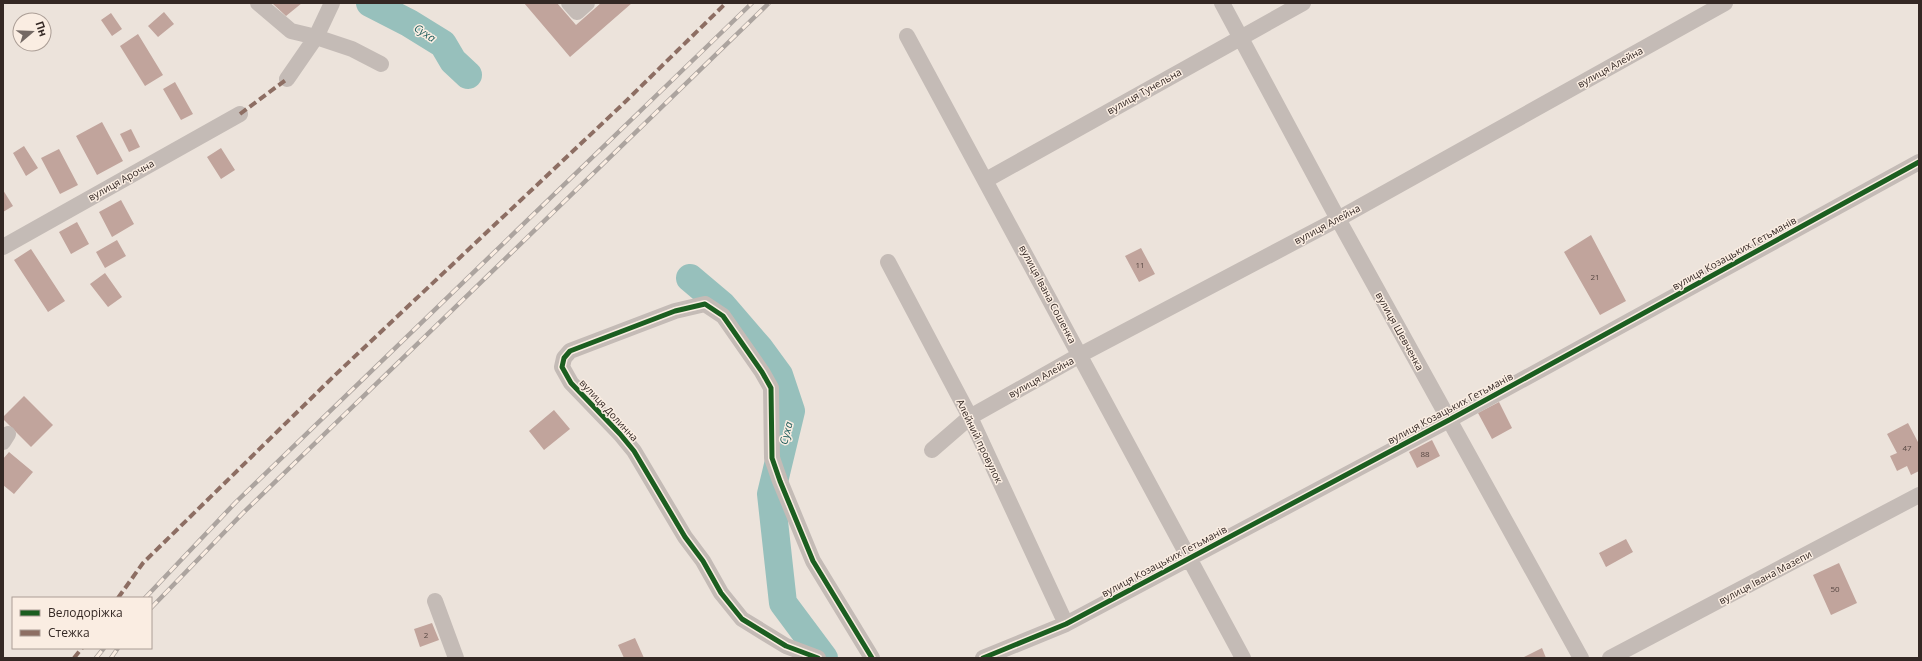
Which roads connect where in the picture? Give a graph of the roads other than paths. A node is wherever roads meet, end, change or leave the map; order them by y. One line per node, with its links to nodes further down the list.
1 (258, 3): 9 (street)
2 (332, 3): 9 (street)
3 (569, 3): 4 (street)
4 (587, 3)
5 (1222, 3): 10 (street, вулиця Шевченка)
6 (1303, 3): 10 (street, вулиця Тунельна)
7 (1726, 3): 16 (street, вулиця Алейна)
8 (908, 36): 15 (street, вулиця Івана Сошенка)
9 (316, 37): 11 (street); 12 (street)
10 (1240, 38): 15 (street, вулиця Тунельна); 16 (street, вулиця Шевченка)
11 (381, 64)
12 (286, 79)
13 (240, 114): 17 (street, вулиця Арочна)
14 (1919, 162): 21 (street, вулиця Козацьких Гетьманів)
15 (986, 180): 19 (street, вулиця Івана Сошенка)
16 (1338, 219): 19 (street, вулиця Алейна); 21 (street, вулиця Шевченка)
17 (3, 247)
18 (888, 262): 20 (street, Алейний провулок)
19 (1080, 355): 20 (street, вулиця Алейна); 24 (street, вулиця Івана Сошенка)
20 (970, 417): 22 (street, вулиця Алейна); 26 (street, Алейний провулок)
21 (1449, 420): 24 (street, вулиця Козацьких Гетьманів); 32 (street, вулиця Шевченка)
22 (932, 450)
23 (1919, 495): 33 (street, вулиця Івана Мазепи)
24 (1188, 559): 26 (street, вулиця Козацьких Гетьманів); 31 (street, вулиця Івана Сошенка)
25 (435, 601): 27 (street)
26 (1066, 624): 30 (street, вулиця Козацьких Гетьманів)
27 (456, 658)
28 (818, 658): 29 (street, вулиця Долинна)
29 (872, 658)
30 (983, 658)
31 (1243, 658)
32 (1581, 658)
33 (1610, 658)

